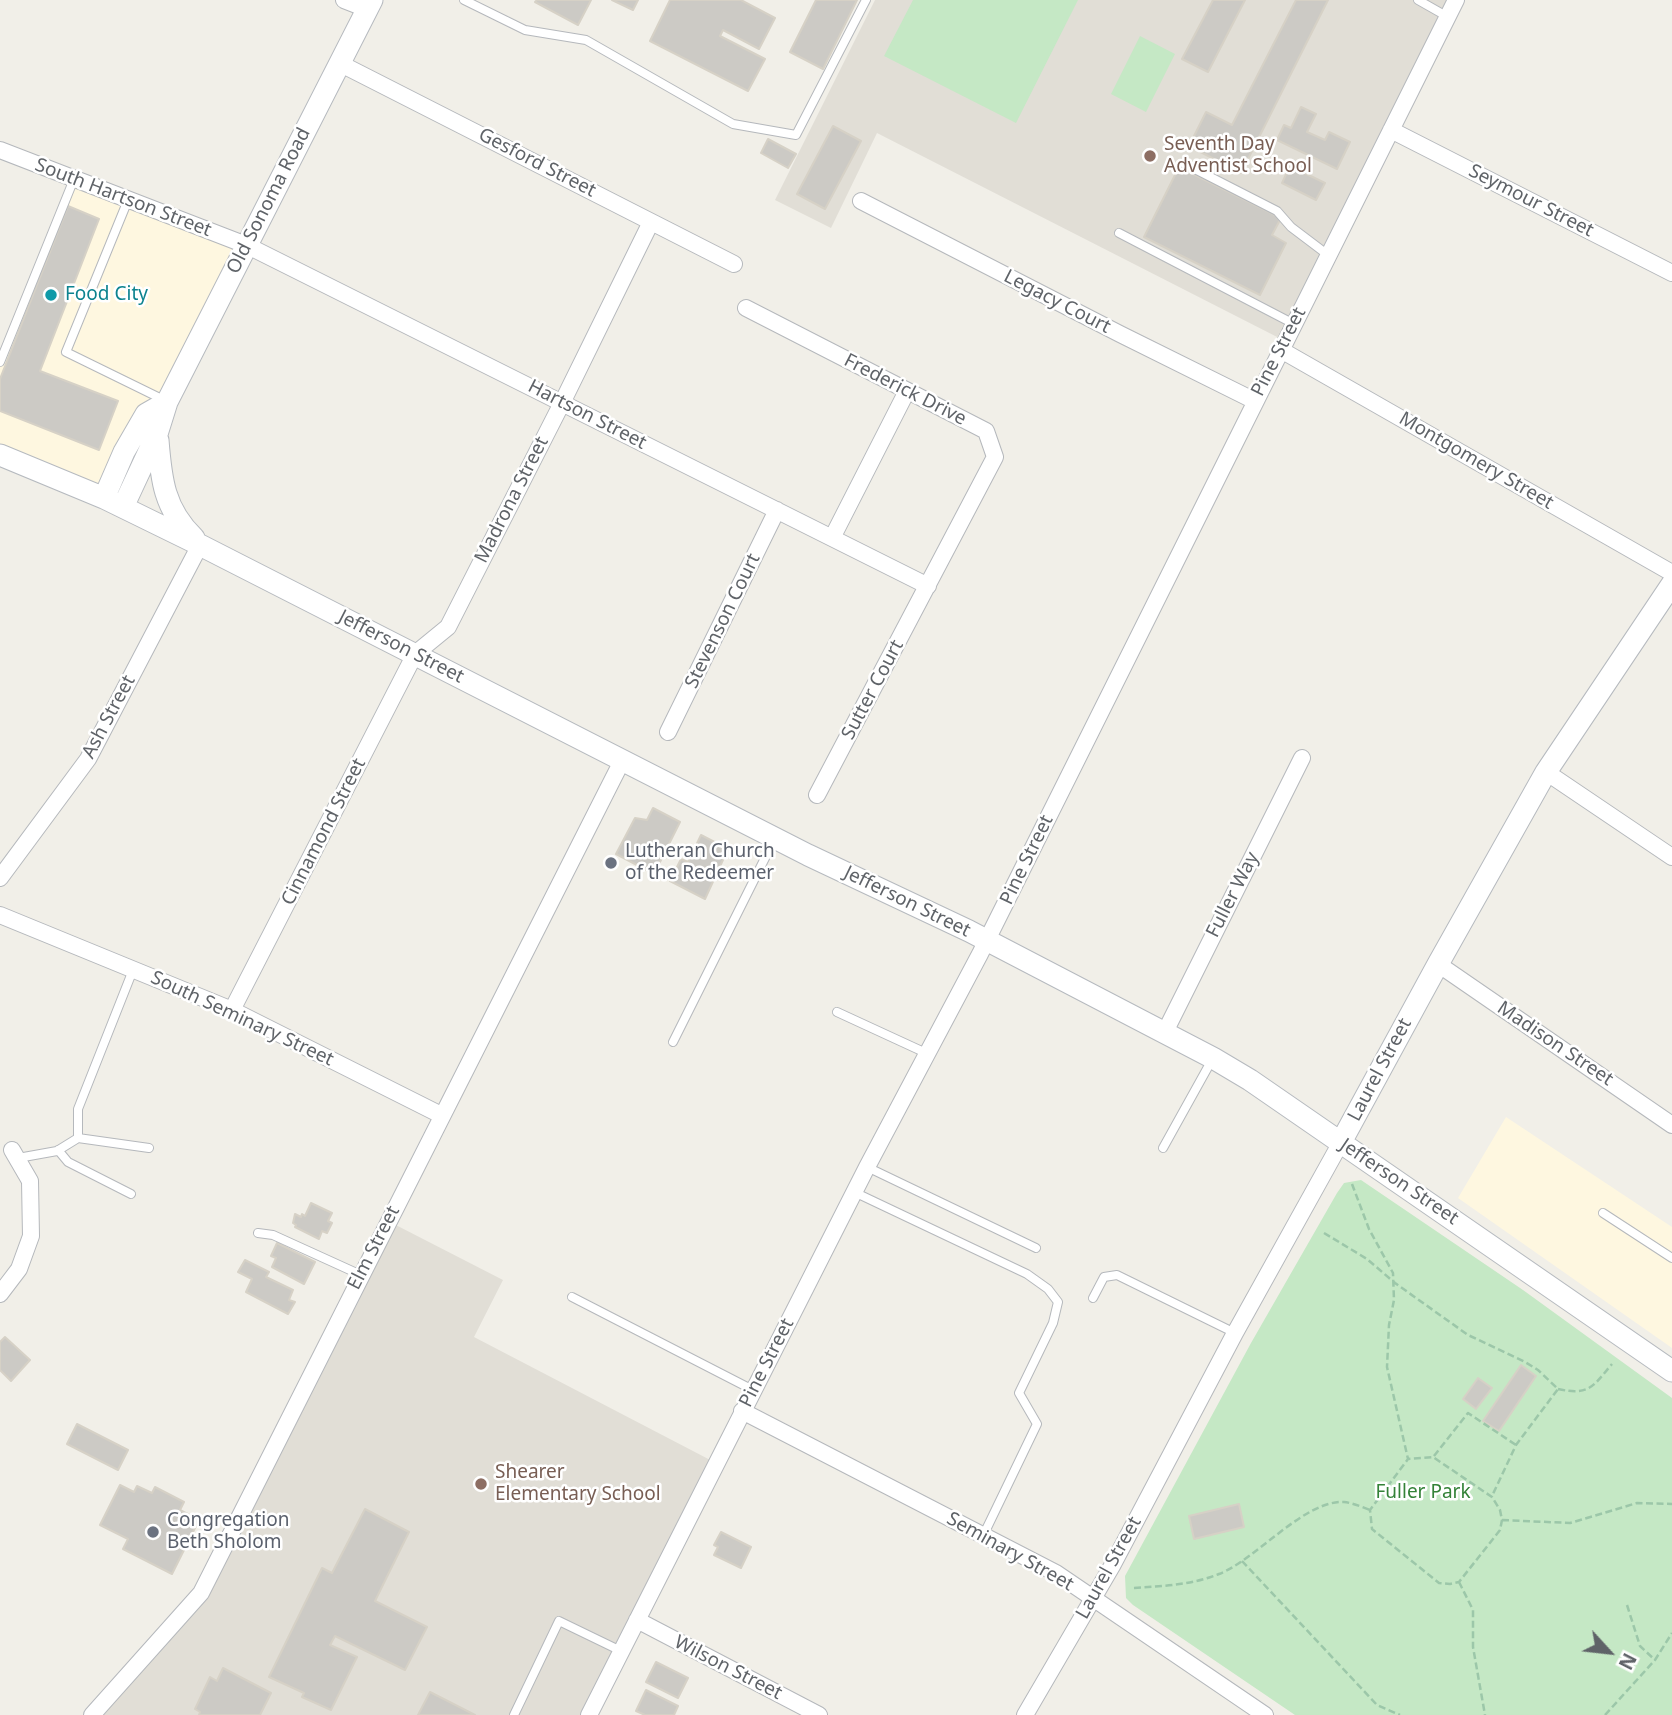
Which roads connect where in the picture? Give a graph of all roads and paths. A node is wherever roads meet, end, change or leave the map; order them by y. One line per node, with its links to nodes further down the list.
1 (344, 0): 6 (street)
2 (464, 0): 3 (lane)
3 (866, 0)
4 (1418, 0): 7 (lane)
5 (1456, 0): 7 (street, Pine Street)
6 (369, 5): 8 (main road, Old Sonoma Road)
7 (1448, 17): 9 (street, Pine Street)
8 (339, 62): 15 (street, Gesford Street); 17 (main road, Old Sonoma Road)
9 (1391, 130): 18 (street, Pine Street); 20 (street, Seymour Street)
10 (0, 150): 12 (street, South Hartson Street)
11 (1183, 163): 18 (lane)
12 (74, 179): 13 (street, South Hartson Street); 24 (lane)
13 (128, 200): 17 (street, South Hartson Street); 27 (lane)
14 (861, 201): 26 (street, Legacy Court)
15 (650, 222): 19 (street, Gesford Street); 28 (street, Madrona Street)
16 (1119, 233): 22 (lane)
17 (246, 245): 27 (main road, Old Sonoma Road); 28 (street, Hartson Street)
18 (1328, 255): 22 (street, Pine Street)
19 (734, 264)
20 (1672, 272)
21 (746, 308): 25 (street, Frederick Drive)
22 (1294, 324): 23 (street, Pine Street)
23 (1281, 350): 26 (street, Pine Street); 35 (street, Montgomery Street)
24 (0, 362)
25 (907, 391): 33 (street); 37 (street, Frederick Drive)
26 (1255, 401): 48 (street, Pine Street)
27 (167, 402): 29 (main road, Old Sonoma Road); 31 (main road, Old Sonoma Road)
28 (562, 403): 32 (street, Hartson Street); 38 (street, Madrona Street)
29 (157, 435): 31 (main road, Old Sonoma Road); 34 (main road)
30 (0, 455): 31 (main road, Jefferson Street)
31 (114, 503): 34 (main road, Jefferson Street)
32 (777, 510): 33 (street, Hartson Street); 39 (street, Stevenson Court)
33 (832, 538): 37 (street, Hartson Street)
34 (200, 545): 38 (main road, Jefferson Street); 46 (street, Ash Street)
35 (1672, 573)
36 (1672, 584): 42 (main road, Laurel Street)
37 (928, 586): 43 (street, Sutter Court)
38 (415, 654): 41 (main road, Jefferson Street); 51 (street, Cinnamond Street)
39 (668, 732)
40 (1302, 758): 53 (street, Fuller Way)
41 (623, 759): 44 (main road, Jefferson Street); 57 (street, Elm Street)
42 (1546, 772): 45 (street); 49 (main road, Laurel Street)
43 (817, 795)
44 (775, 837): 48 (main road, Jefferson Street); 54 (lane)
45 (1672, 857)
46 (0, 878)
47 (0, 915): 50 (street, South Seminary Street)
48 (985, 940): 53 (main road, Jefferson Street); 55 (street, Pine Street)
49 (1438, 964): 58 (street, Madison Street); 60 (main road, Laurel Street)
50 (133, 970): 51 (street, South Seminary Street); 59 (lane)
51 (232, 1010): 57 (street, South Seminary Street)
52 (837, 1012): 55 (lane)
53 (1165, 1032): 56 (main road, Jefferson Street)
54 (673, 1042)
55 (926, 1052): 65 (street, Pine Street)
56 (1213, 1058): 60 (main road, Jefferson Street); 62 (lane)
57 (441, 1115): 74 (street, Elm Street)
58 (1672, 1125)
59 (78, 1138): 61 (lane); 63 (lane)
60 (1340, 1144): 79 (street, Laurel Street); 81 (main road, Jefferson Street)
61 (149, 1148)
62 (1163, 1148)
63 (58, 1150): 64 (lane); 68 (lane)
64 (15, 1154): 76 (street)
65 (867, 1167): 67 (street, Pine Street); 72 (lane)
66 (1352, 1184): 75 (path)
67 (854, 1192): 83 (street, Pine Street); 92 (lane)
68 (131, 1194)
69 (1603, 1213): 73 (lane)
70 (258, 1233): 74 (lane)
71 (1324, 1233): 75 (path)
72 (1036, 1248)
73 (1672, 1258)
74 (361, 1275): 102 (street, Elm Street)
75 (1395, 1283): 82 (path); 87 (path)
76 (0, 1294)
77 (572, 1297): 83 (lane)
78 (1093, 1298): 79 (lane)
79 (1235, 1333): 96 (street, Laurel Street)
80 (1612, 1363): 82 (path)
81 (1672, 1371)
82 (1558, 1389): 85 (path)
83 (753, 1390): 84 (street, Pine Street)
84 (742, 1411): 92 (street, Seminary Street); 98 (street, Pine Street)
85 (1516, 1445): 86 (path); 88 (path)
86 (1433, 1457): 87 (path); 88 (path)
87 (1408, 1459): 90 (path)
88 (1492, 1496): 91 (path)
89 (1672, 1504): 91 (path)
90 (1370, 1510): 93 (path); 94 (path)
91 (1502, 1520): 94 (path)
92 (982, 1536): 96 (street, Seminary Street)
93 (1242, 1561): 95 (path); 108 (path)
94 (1459, 1582): 109 (path)
95 (1134, 1588)
96 (1092, 1599): 106 (street, Laurel Street); 107 (street, Seminary Street)
97 (1627, 1605): 101 (path)
98 (637, 1620): 100 (street, Pine Street); 105 (street, Wilson Street)
99 (1672, 1633): 101 (path)
100 (621, 1651): 103 (lane); 104 (street, Pine Street)
101 (1655, 1660): 110 (path)
102 (92, 1715)
103 (514, 1715)
104 (589, 1715)
105 (819, 1715)
106 (1026, 1715)
107 (1265, 1715)
108 (1399, 1715)
109 (1485, 1715)
110 (1605, 1715)

